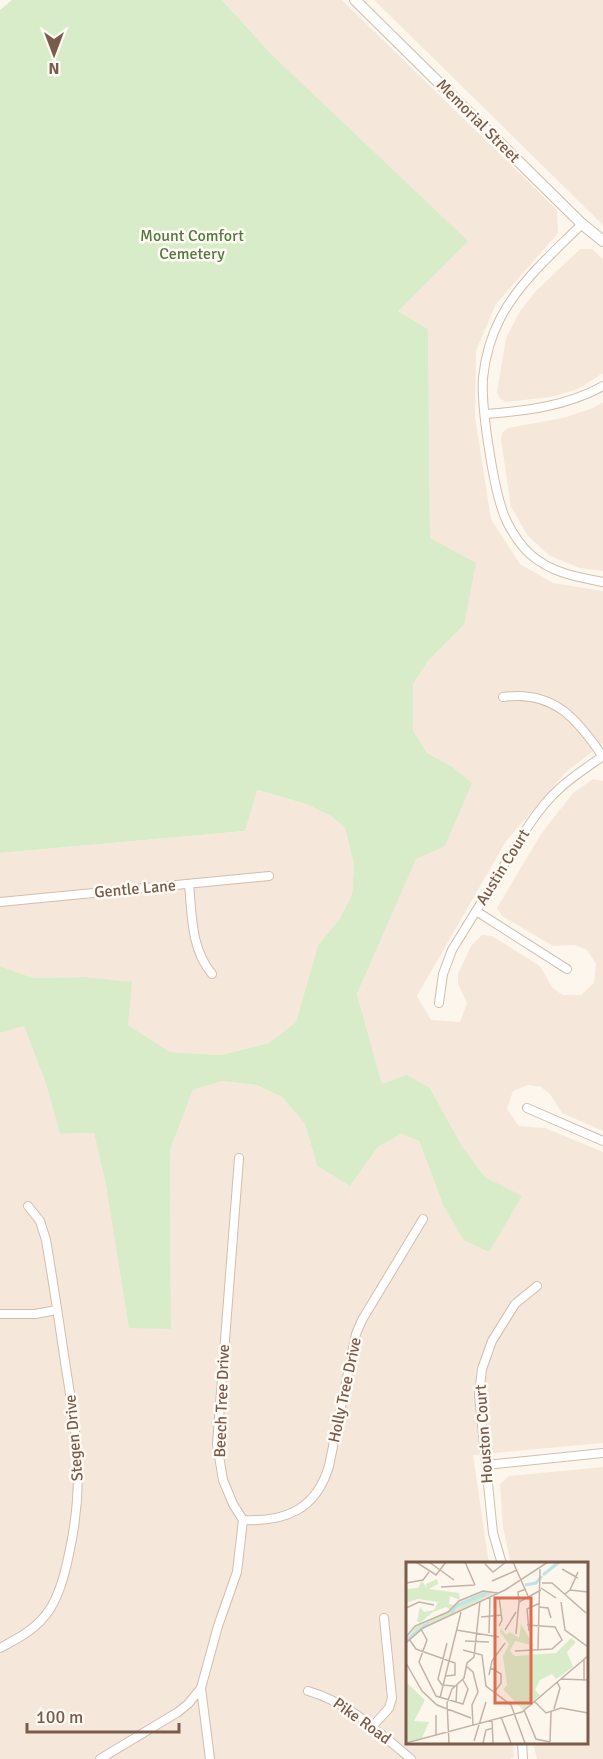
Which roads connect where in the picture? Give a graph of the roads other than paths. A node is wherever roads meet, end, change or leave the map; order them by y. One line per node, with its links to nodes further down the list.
1 (355, 0): 2 (street, Memorial Street)
2 (582, 224): 3 (street, Memorial Street); 5 (street)
3 (603, 241)
4 (603, 386): 5 (street)
5 (486, 414): 6 (street)
6 (603, 582)
7 (503, 697): 8 (street)
8 (603, 756): 12 (street, Austin Court)
9 (269, 876): 10 (street, Gentle Lane)
10 (189, 884): 11 (street, Gentle Lane); 14 (street)
11 (0, 902)
12 (476, 911): 13 (street); 15 (street, Austin Court)
13 (567, 969)
14 (212, 974)
15 (439, 1003)
16 (527, 1108): 17 (street)
17 (603, 1141)
18 (239, 1158): 26 (street, Beech Tree Drive)
19 (27, 1206): 22 (street, Stegen Drive)
20 (423, 1219): 26 (street, Holly Tree Drive)
21 (537, 1286): 25 (street, Houston Court)
22 (57, 1310): 23 (street); 29 (street, Stegen Drive)
23 (0, 1314)
24 (603, 1454): 25 (street)
25 (486, 1465): 27 (street, Houston Court)
26 (243, 1520): 30 (street)
27 (501, 1562)
28 (384, 1618): 32 (street)
29 (0, 1648)
30 (201, 1688): 34 (street); 35 (street)
31 (308, 1691): 32 (street, Pike Road)
32 (372, 1727): 36 (street, Pike Road)
33 (522, 1744): 37 (street)
34 (100, 1759)
35 (210, 1759)
36 (411, 1759)
37 (523, 1759)

